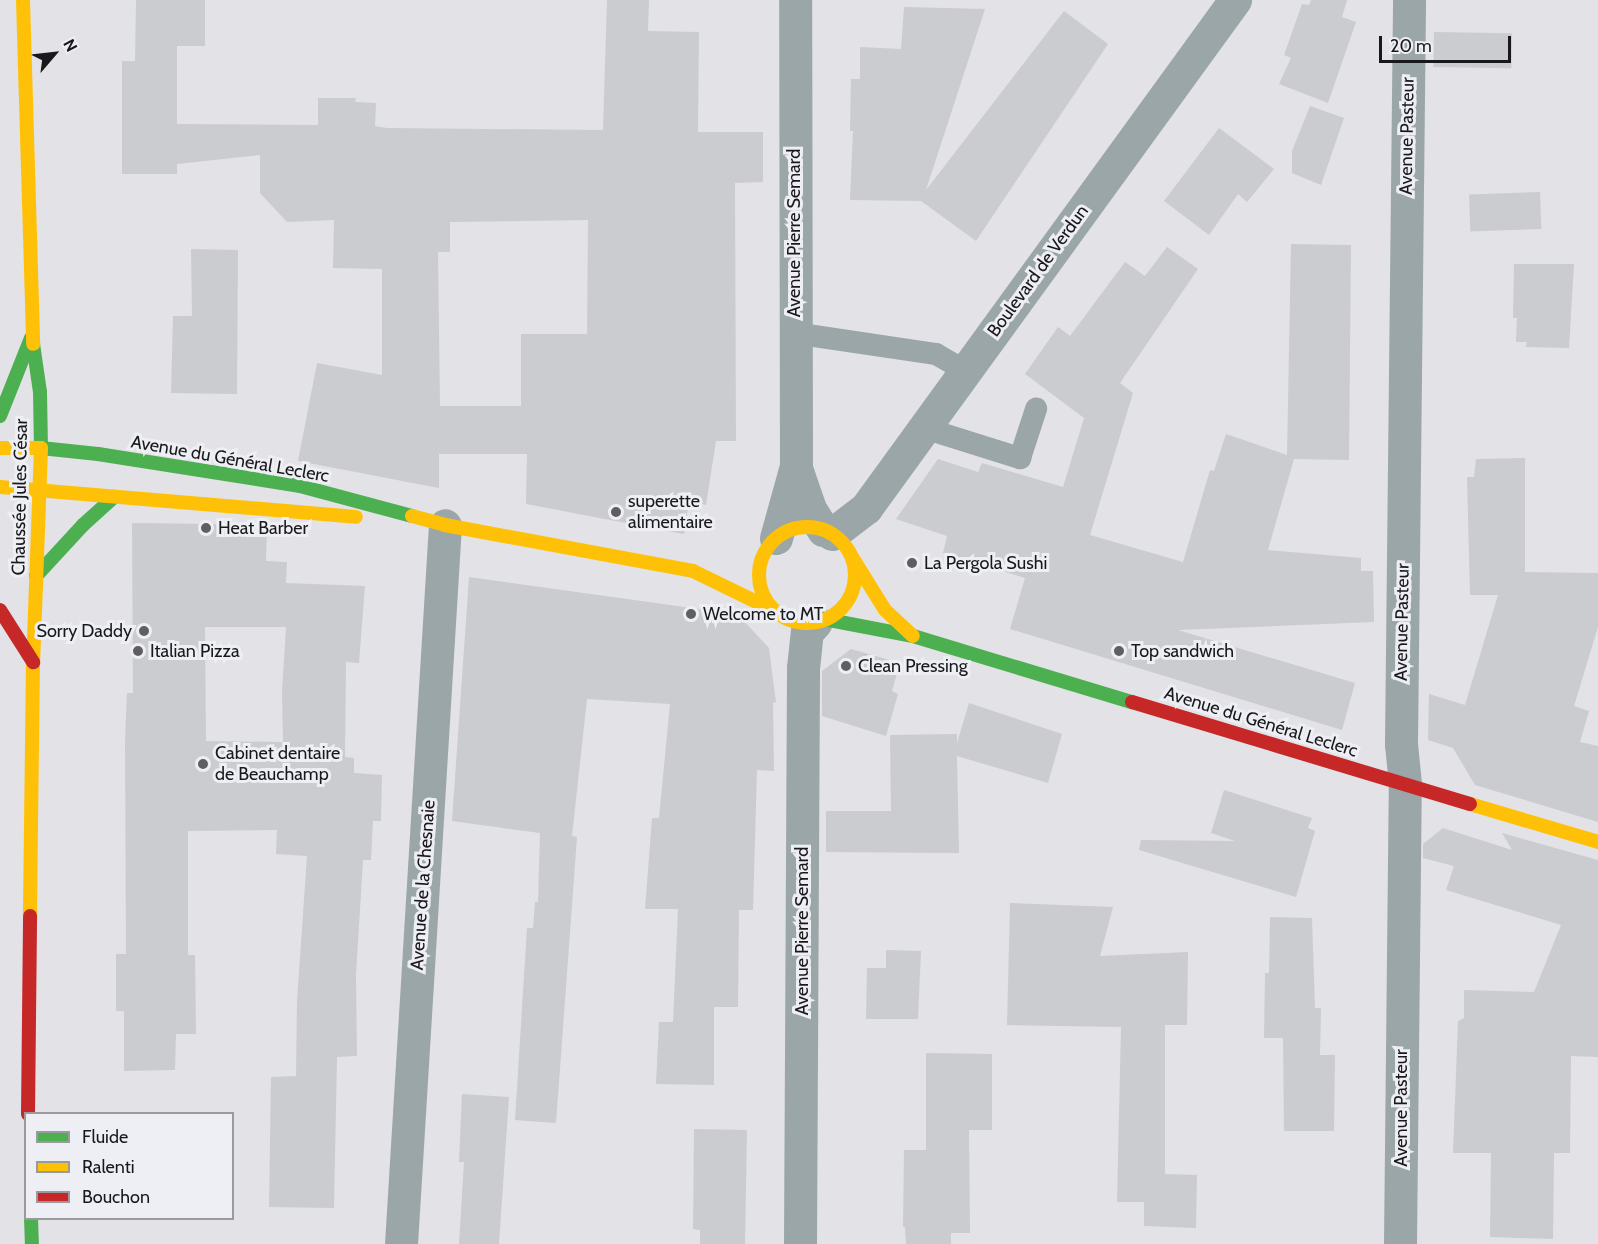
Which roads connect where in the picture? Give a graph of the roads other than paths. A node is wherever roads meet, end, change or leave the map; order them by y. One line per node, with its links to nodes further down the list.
1 (22, 0): 6 (main road, Chaussée Jules César)
2 (795, 0): 5 (street, Avenue Pierre Semard)
3 (1235, 0): 7 (street, Boulevard de Verdun)
4 (1409, 0): 28 (street, Avenue Pasteur)
5 (794, 333): 7 (lane); 13 (street, Avenue Pierre Semard)
6 (32, 334): 9 (main road, Chaussée Jules César); 12 (main road, Chaussée Jules César)
7 (965, 371): 10 (street, Boulevard de Verdun)
8 (1036, 409): 10 (lane)
9 (0, 416)
10 (924, 428): 18 (street, Boulevard de Verdun)
11 (0, 448): 12 (main road, Avenue du Général Leclerc)
12 (41, 448): 15 (main road, Chaussée Jules César); 17 (main road, Avenue du Général Leclerc)
13 (796, 466): 18 (street, Avenue Pierre Semard); 19 (street, Avenue Pierre Semard)
14 (0, 487): 15 (main road, Avenue du Général Leclerc)
15 (40, 488): 16 (main road, Avenue du Général Leclerc); 22 (main road, Chaussée Jules César)
16 (114, 497): 17 (main road, Avenue du Général Leclerc); 22 (main road)
17 (445, 525): 21 (main road, Avenue du Général Leclerc); 33 (street, Avenue de la Chesnaie)
18 (835, 540): 19 (main road); 25 (main road); 26 (main road, Avenue du Général Leclerc)
19 (766, 546): 24 (main road)
20 (717, 569): 21 (main road, Avenue du Général Leclerc)
21 (693, 571): 24 (main road, Avenue du Général Leclerc)
22 (36, 576): 27 (main road, Chaussée Jules César)
23 (0, 610): 27 (main road)
24 (777, 612): 25 (main road)
25 (820, 620): 26 (main road, Avenue du Général Leclerc); 34 (street, Avenue Pierre Semard)
26 (913, 636): 28 (main road, Avenue du Général Leclerc)
27 (33, 662): 30 (main road, Chaussée Jules César)
28 (1405, 784): 29 (main road, Avenue du Général Leclerc); 35 (street, Avenue Pasteur)
29 (1598, 842)
30 (28, 1112)
31 (31, 1220): 32 (main road)
32 (32, 1244)
33 (401, 1244)
34 (800, 1244)
35 (1400, 1244)

